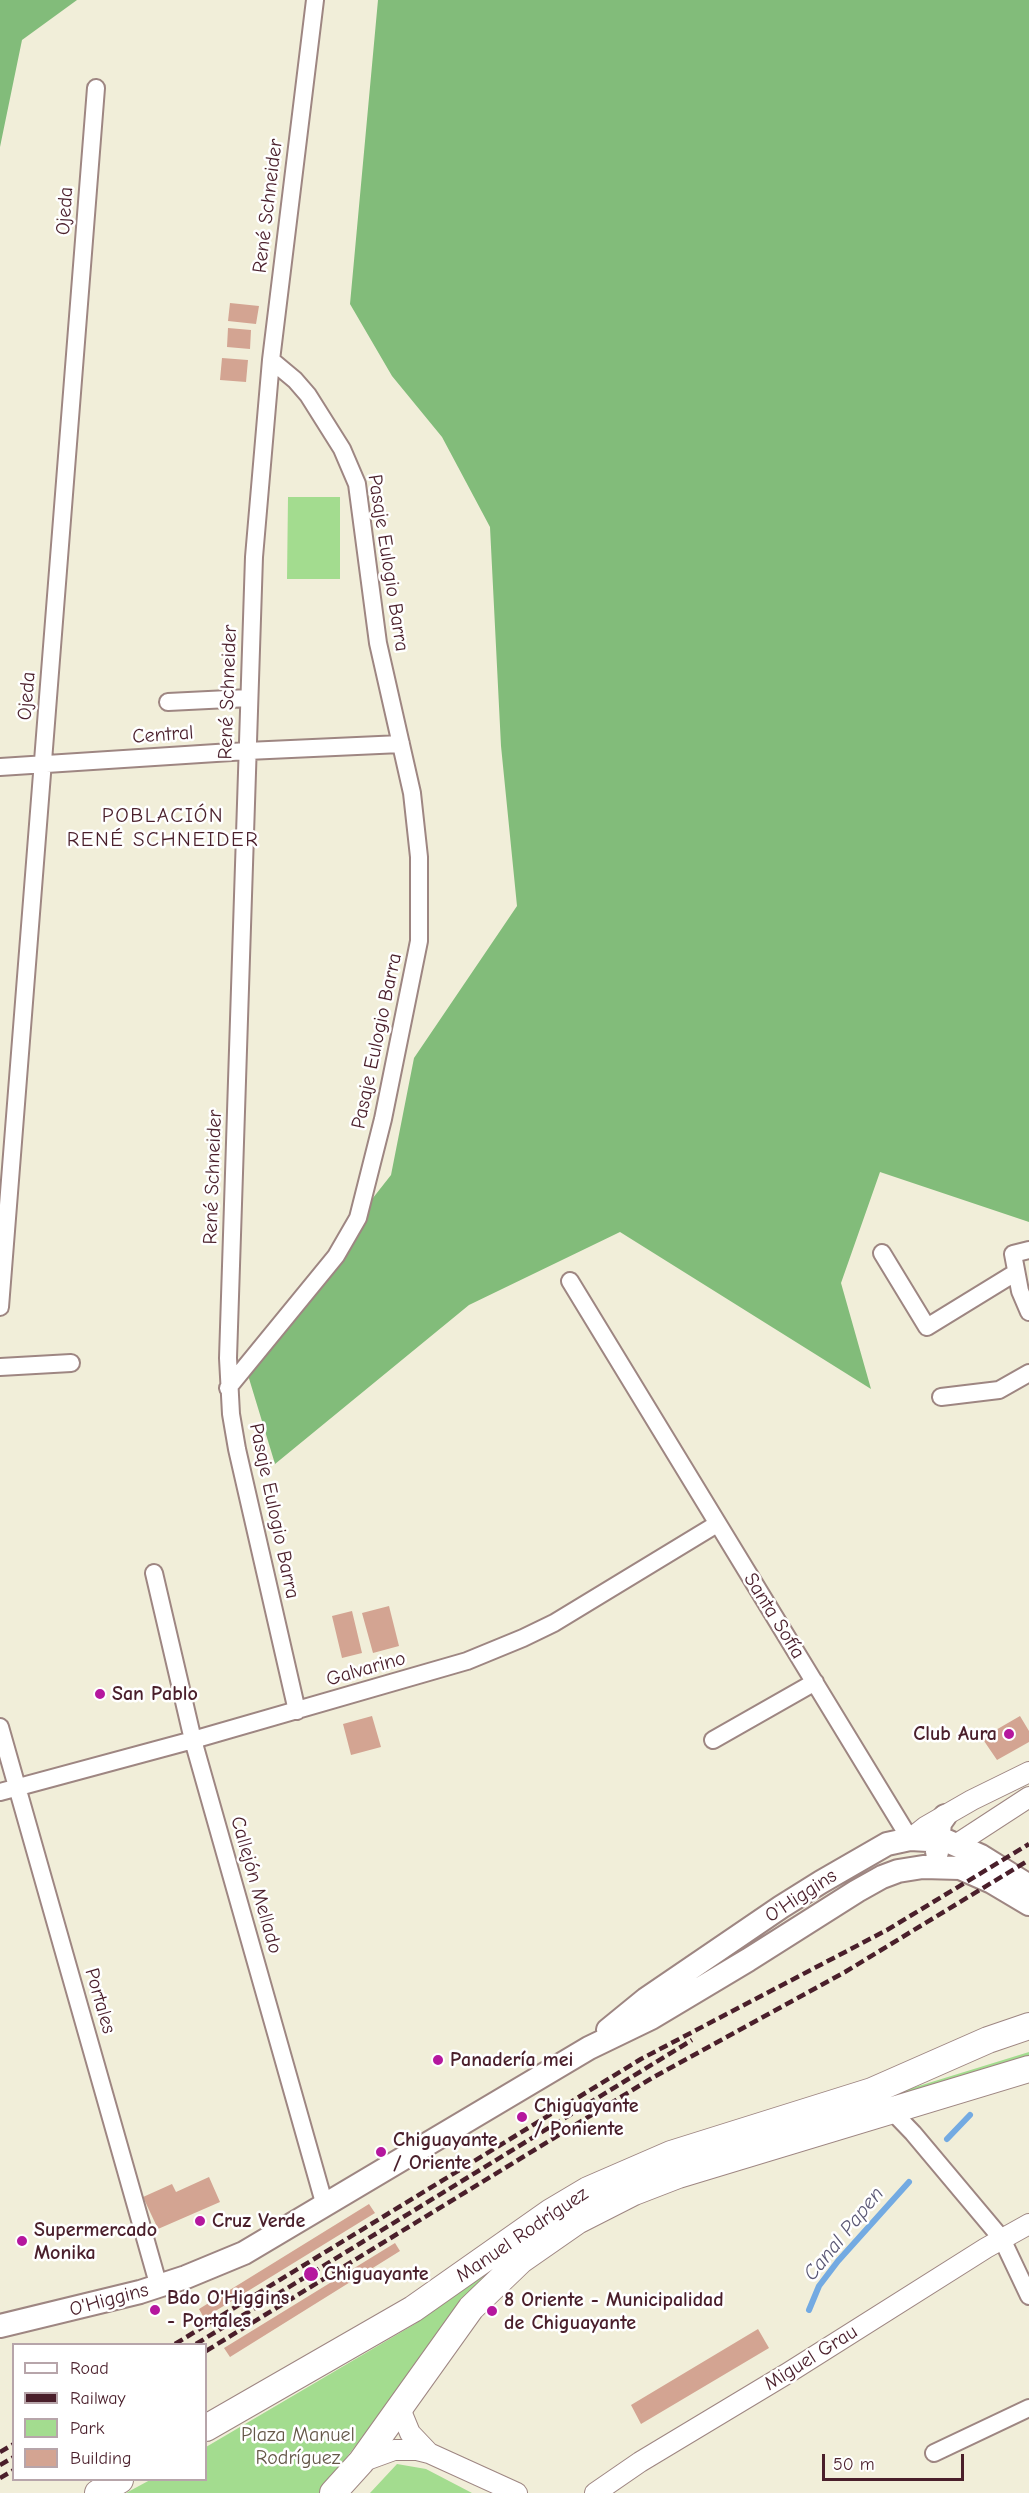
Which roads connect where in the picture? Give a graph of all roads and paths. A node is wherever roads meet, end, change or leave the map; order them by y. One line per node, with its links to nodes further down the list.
1 (315, 0): 3 (street, René Schneider)
2 (96, 88): 8 (street, Ojeda)
3 (271, 360): 4 (street, René Schneider); 6 (street, Pasaje Eulogio Barra)
4 (249, 698): 5 (street); 7 (street, René Schneider)
5 (168, 702)
6 (401, 744): 7 (street, Central); 19 (street, Pasaje Eulogio Barra)
7 (248, 751): 8 (street, Central); 19 (street, René Schneider)
8 (42, 764): 9 (street, Central); 14 (street, Ojeda)
9 (0, 767)
10 (1021, 1252): 12 (street)
11 (882, 1253): 12 (street)
12 (1015, 1273): 15 (street)
13 (570, 1281): 21 (street, Santa Sofía)
14 (0, 1307)
15 (1029, 1312)
16 (70, 1363): 17 (street)
17 (0, 1367)
18 (1029, 1372): 20 (street)
19 (228, 1388): 24 (street, Pasaje Eulogio Barra)
20 (941, 1397)
21 (717, 1524): 23 (street, Santa Sofía); 24 (street, Galvarino)
22 (154, 1574): 26 (street, Callejón Mellado)
23 (815, 1682): 27 (street); 33 (street, Santa Sofía)
24 (297, 1711): 26 (street, Galvarino)
25 (0, 1727): 29 (street, Portales)
26 (193, 1740): 29 (street, Galvarino); 43 (street, Callejón Mellado)
27 (713, 1740)
28 (1029, 1772): 32 (street, O'Higgins)
29 (18, 1788): 30 (street, Galvarino); 46 (street, Portales)
30 (0, 1792)
31 (1029, 1797): 34 (street)
32 (945, 1815): 33 (street, O'Higgins); 34 (main road)
33 (910, 1839): 34 (main road); 39 (main road, O'Higgins)
34 (947, 1842): 35 (main road); 36 (main road)
35 (936, 1866): 37 (main road); 39 (main road, O'Higgins)
36 (1029, 1886)
37 (1029, 1904)
38 (1029, 2026): 41 (main road, Manuel Rodríguez)
39 (589, 2048): 43 (main road, O'Higgins)
40 (1029, 2069): 42 (main road, Manuel Rodríguez)
41 (872, 2091): 42 (street); 51 (main road, Manuel Rodríguez)
42 (891, 2110): 45 (street); 49 (main road, Manuel Rodríguez)
43 (325, 2206): 46 (main road, O'Higgins)
44 (1029, 2224): 45 (street, Miguel Grau)
45 (1002, 2239): 47 (street); 59 (street, Miguel Grau)
46 (159, 2287): 48 (main road, O'Higgins)
47 (1029, 2296)
48 (0, 2326)
49 (400, 2404): 52 (street); 54 (main road, Manuel Rodríguez)
50 (1029, 2408): 53 (street)
51 (207, 2427)
52 (429, 2453): 54 (street); 58 (street)
53 (934, 2453)
54 (361, 2462): 57 (main road, Manuel Rodríguez)
55 (118, 2481): 56 (main road)
56 (98, 2493)
57 (333, 2493)
58 (517, 2493)
59 (595, 2493)

